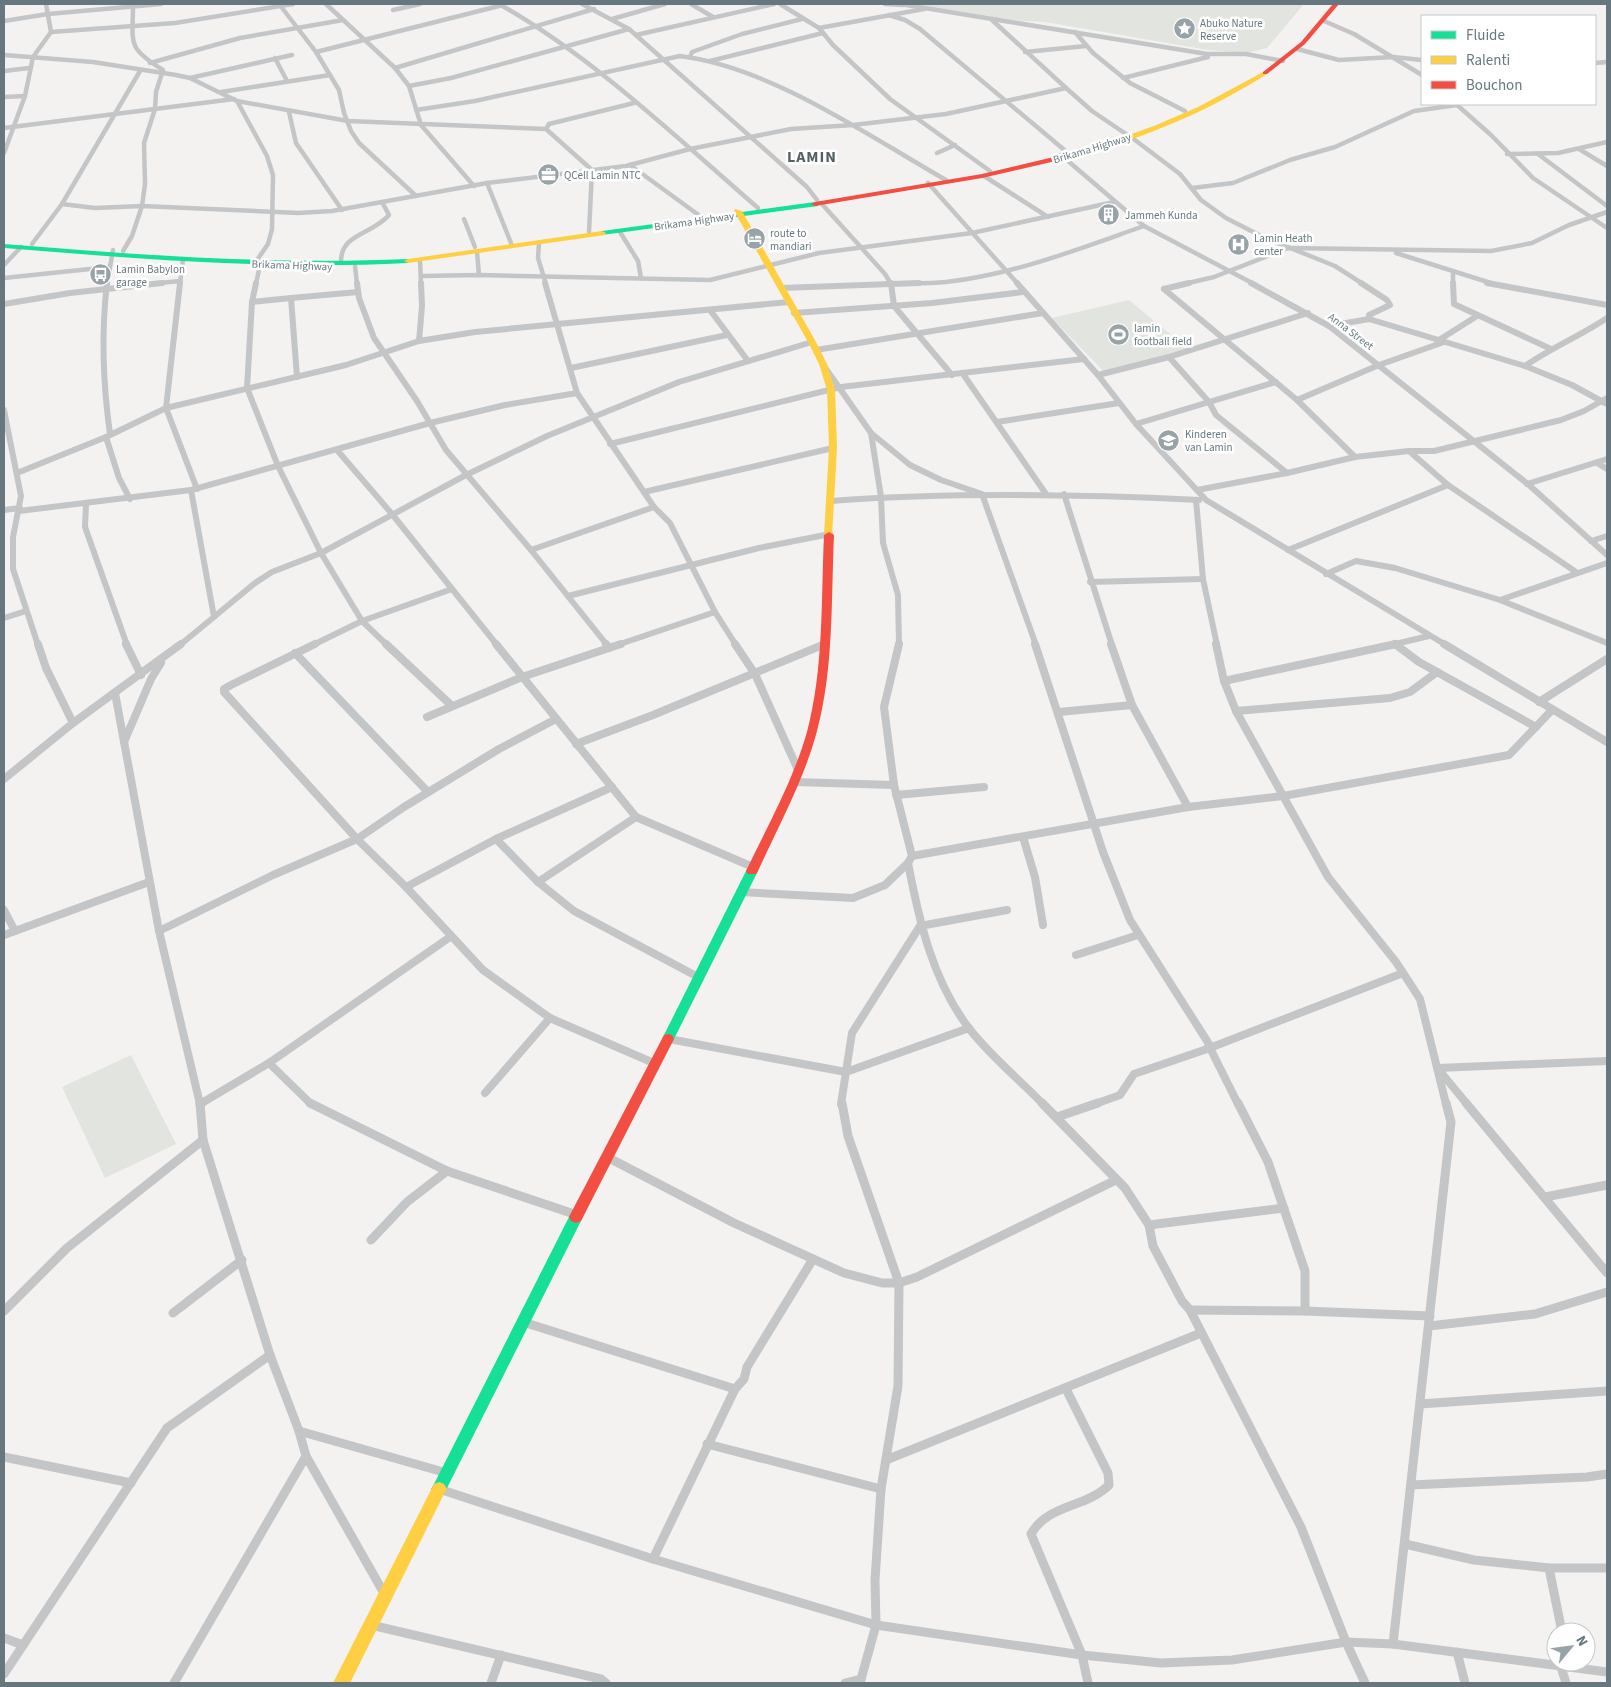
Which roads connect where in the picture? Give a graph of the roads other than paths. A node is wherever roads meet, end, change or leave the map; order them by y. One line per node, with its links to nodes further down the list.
1 (46, 4): 23 (street)
2 (161, 4): 16 (street)
3 (293, 4): 17 (street)
4 (326, 4): 29 (street)
5 (420, 4): 22 (street)
6 (508, 4): 18 (street)
7 (582, 4): 21 (street)
8 (665, 4): 26 (street)
9 (691, 4): 25 (street)
10 (774, 4): 25 (street)
11 (780, 4): 27 (street)
12 (885, 4): 19 (street)
13 (900, 4): 19 (street)
14 (1330, 4): 55 (main road, Brikama Highway)
15 (1336, 4): 31 (main road, Brikama Highway)
16 (133, 5): 23 (street); 33 (street)
17 (280, 5): 33 (street); 34 (street)
18 (500, 5): 32 (street); 41 (street)
19 (911, 6): 20 (street)
20 (925, 8): 24 (street); 28 (street)
21 (594, 9): 26 (street); 32 (street)
22 (393, 10)
23 (48, 14): 30 (street); 37 (street)
24 (889, 15): 35 (street); 76 (street, Anna Street)
25 (714, 17): 40 (street)
26 (612, 18): 36 (street)
27 (802, 19): 35 (street); 51 (street)
28 (991, 19): 38 (street); 46 (street)
29 (343, 20): 34 (street); 41 (street)
30 (4, 21)
31 (1324, 21): 44 (main road, Brikama Highway); 52 (street)
32 (538, 26): 43 (street); 60 (street)
33 (132, 27): 37 (street); 58 (street)
34 (298, 27): 45 (street); 58 (street)
35 (819, 28): 39 (street)
36 (629, 29): 40 (street); 43 (street)
37 (51, 32): 50 (street)
38 (1075, 32): 42 (street); 47 (street)
39 (823, 33): 57 (street); 85 (street)
40 (636, 35): 54 (street)
41 (364, 39): 45 (street); 60 (street)
42 (1086, 46): 46 (street); 68 (street)
43 (566, 48): 64 (street); 70 (street)
44 (1297, 49): 52 (street); 55 (main road, Brikama Highway)
45 (316, 52): 66 (street)
46 (1025, 52): 71 (street)
47 (1221, 54): 55 (street); 68 (street)
48 (4, 55): 50 (street)
49 (292, 55): 53 (street)
50 (33, 57): 59 (street); 62 (street)
51 (690, 57): 54 (street); 57 (street)
52 (1392, 57): 56 (street); 65 (street)
53 (275, 58): 67 (street); 69 (street)
54 (665, 59): 64 (street); 92 (street)
55 (1280, 60): 82 (main road, Brikama Highway); 93 (main road, Brikama Highway)
56 (1421, 60)
57 (710, 62): 88 (street)
58 (150, 63): 63 (street)
59 (29, 68): 61 (street); 73 (street)
60 (395, 68): 70 (street)
61 (4, 70)
62 (140, 70): 63 (street); 84 (street)
63 (161, 73): 67 (street); 80 (street)
64 (596, 74): 77 (street); 81 (street)
65 (1421, 74)
66 (330, 75): 69 (street); 86 (street)
67 (190, 78): 72 (street)
68 (1123, 78): 82 (street)
69 (287, 81): 72 (street)
70 (409, 86): 81 (street)
71 (1066, 88): 76 (street); 93 (street)
72 (221, 92): 75 (street)
73 (25, 96): 74 (street); 89 (street)
74 (4, 97)
75 (235, 100): 80 (street); 83 (street); 121 (street)
76 (1005, 101): 85 (street); 102 (street, Anna Street)
77 (634, 102): 91 (street); 96 (street)
78 (1450, 105): 111 (street)
79 (1457, 105): 100 (street)
80 (155, 109): 84 (street); 117 (street)
81 (416, 110): 87 (street)
82 (1185, 111): 93 (main road, Brikama Highway)
83 (289, 112): 86 (street); 120 (street)
84 (114, 115): 89 (street); 116 (street)
85 (913, 118): 88 (street); 95 (street)
86 (348, 121): 87 (street); 112 (street)
87 (421, 125): 91 (street); 110 (street)
88 (853, 125): 92 (street); 107 (street)
89 (13, 127): 90 (street); 98 (street)
90 (4, 128)
91 (546, 129): 105 (street)
92 (750, 136): 96 (street); 113 (street)
93 (1129, 136): 102 (main road, Brikama Highway); 111 (street)
94 (1607, 142): 97 (street)
95 (955, 145): 99 (street); 106 (street)
96 (690, 149): 103 (street); 119 (street)
97 (1579, 149): 101 (street); 104 (street)
98 (4, 153)
99 (937, 153)
100 (1507, 154): 101 (street); 126 (street)
101 (1538, 154): 118 (street)
102 (1065, 155): 106 (main road, Brikama Highway); 115 (street, Anna Street)
103 (630, 165): 105 (street); 124 (street)
104 (1607, 166)
105 (592, 170): 108 (street); 130 (street)
106 (987, 174): 107 (main road, Brikama Highway); 109 (main road, Brikama Highway); 125 (street)
107 (946, 180): 109 (main road, Brikama Highway)
108 (487, 183): 110 (street); 133 (street)
109 (929, 185): 113 (main road, Brikama Highway); 132 (street)
110 (474, 186): 112 (street)
111 (1192, 188): 138 (street)
112 (415, 195): 114 (street)
113 (819, 201): 119 (main road, Brikama Highway); 123 (main road, Brikama Highway); 137 (street)
114 (382, 202): 120 (street); 145 (street)
115 (1114, 202): 125 (street); 128 (street, Anna Street)
116 (62, 204): 117 (street); 136 (street)
117 (142, 206): 121 (street); 140 (street)
118 (1607, 206)
119 (758, 208): 123 (main road, Brikama Highway)
120 (342, 210): 121 (street)
121 (274, 212): 144 (street)
122 (1607, 212): 126 (street)
123 (738, 213): 124 (main road, Brikama Highway); 131 (main road, Brikama Highway); 146 (main road)
124 (700, 216): 130 (main road, Brikama Highway)
125 (1048, 217): 132 (street)
126 (1591, 217): 129 (street); 141 (street)
127 (464, 219): 139 (street)
128 (1144, 226): 150 (street); 151 (street, Anna Street)
129 (1607, 228)
130 (589, 232): 133 (main road, Brikama Highway)
131 (620, 232): 134 (main road, Brikama Highway); 157 (street)
132 (972, 233): 137 (street); 150 (street)
133 (511, 243): 139 (main road, Brikama Highway)
134 (539, 243): 139 (main road, Brikama Highway); 155 (street)
135 (4, 244): 136 (main road, Brikama Highway)
136 (27, 245): 140 (main road, Brikama Highway); 147 (street)
137 (863, 248): 146 (street); 159 (street)
138 (1288, 248): 141 (street); 151 (street); 175 (street)
139 (476, 250): 143 (main road, Brikama Highway); 145 (main road, Brikama Highway); 153 (street)
140 (116, 252): 142 (main road, Brikama Highway); 144 (main road, Brikama Highway); 149 (street)
141 (1391, 252): 152 (street)
142 (183, 259): 144 (main road, Brikama Highway); 158 (street)
143 (420, 260): 148 (main road, Brikama Highway); 154 (street)
144 (258, 262): 145 (main road, Brikama Highway); 148 (main road, Brikama Highway); 165 (street)
145 (340, 263)
146 (768, 264): 157 (street); 160 (main road)
147 (4, 265)
148 (355, 266): 162 (street)
149 (109, 267): 156 (street); 161 (street)
150 (1005, 269): 159 (street); 163 (street)
151 (1228, 270): 172 (street, Anna Street); 181 (street)
152 (1453, 273): 167 (street); 173 (street)
153 (480, 275): 154 (street); 155 (street)
154 (421, 276): 180 (street)
155 (542, 276): 157 (street); 176 (street)
156 (4, 278)
157 (641, 278)
158 (180, 281): 161 (street); 204 (street)
159 (891, 283): 160 (street); 168 (street)
160 (781, 288): 169 (main road)
161 (106, 289): 166 (street); 211 (street)
162 (358, 292): 164 (street); 185 (street)
163 (1023, 292): 168 (street); 171 (street)
164 (290, 298): 165 (street); 195 (street)
165 (252, 302): 197 (street)
166 (4, 304)
167 (1607, 305)
168 (894, 306): 169 (street); 178 (street)
169 (791, 308): 170 (street); 183 (main road)
170 (710, 310): 176 (street); 179 (street)
171 (1043, 313): 178 (street); 187 (street)
172 (1308, 313): 177 (street, Anna Street); 181 (street)
173 (1477, 316): 182 (street); 184 (street)
174 (1607, 318): 184 (street)
175 (1369, 319): 177 (street); 182 (street)
176 (556, 324): 180 (street); 191 (street)
177 (1329, 326): 189 (street, Anna Street)
178 (917, 333): 183 (street); 193 (street)
179 (727, 335): 188 (street); 191 (street)
180 (420, 340): 185 (street)
181 (1224, 340): 186 (street); 196 (street)
182 (1441, 341): 189 (street); 190 (street)
183 (814, 346): 188 (street); 198 (main road)
184 (1551, 349): 190 (street)
185 (384, 353): 195 (street); 208 (street)
186 (1169, 358): 194 (street); 202 (street)
187 (1084, 359): 192 (street); 194 (street)
188 (748, 361): 206 (street)
189 (1379, 365): 200 (street); 212 (street, Anna Street)
190 (1525, 366): 201 (street)
191 (572, 368): 199 (street)
192 (963, 374): 193 (street); 207 (street)
193 (952, 375): 198 (street)
194 (1098, 376): 203 (street)
195 (297, 377): 197 (street)
196 (1276, 382): 200 (street); 202 (street)
197 (247, 388): 204 (street); 220 (street)
198 (836, 389): 210 (street); 213 (street); 214 (main road)
199 (577, 393): 206 (street); 208 (street)
200 (1297, 400): 217 (street)
201 (1605, 401): 212 (street)
202 (1209, 402): 209 (street); 223 (street)
203 (1119, 403): 207 (street); 209 (street)
204 (166, 408): 211 (street); 227 (street)
205 (4, 410): 222 (street)
206 (592, 418): 213 (street); 224 (street)
207 (997, 422): 231 (street)
208 (430, 423): 215 (street); 224 (street)
209 (1136, 424): 228 (street)
210 (871, 433): 230 (street); 233 (street)
211 (108, 435): 222 (street); 234 (street)
212 (1472, 440): 216 (street); 225 (street, Anna Street)
213 (610, 444): 229 (street)
214 (833, 448): 229 (street); 237 (main road)
215 (337, 450): 220 (street); 242 (street)
216 (1409, 451): 217 (street); 226 (street)
217 (1356, 457): 223 (street)
218 (1607, 459): 219 (street)
219 (1598, 463): 221 (street); 225 (street)
220 (278, 466): 227 (street); 248 (street)
221 (1607, 469)
222 (17, 473): 241 (street)
223 (1287, 473): 228 (street)
224 (466, 475): 242 (street); 246 (street)
225 (1527, 484): 245 (street, Anna Street)
226 (1448, 485): 247 (street); 254 (street)
227 (194, 490): 234 (street); 263 (street)
228 (1197, 490): 236 (street)
229 (644, 492): 239 (street)
230 (982, 494): 231 (street); 233 (street); 285 (street)
231 (1046, 494): 232 (street)
232 (1064, 494): 235 (street); 257 (street)
233 (881, 497): 237 (street); 295 (street)
234 (130, 499): 238 (street)
235 (1196, 500): 236 (street); 256 (street)
236 (1206, 500): 247 (street)
237 (831, 502): 243 (main road)
238 (86, 504): 241 (street); 276 (street)
239 (654, 507): 246 (street); 252 (street)
240 (4, 510): 241 (street)
241 (20, 510): 251 (street)
242 (392, 514): 248 (street); 258 (street)
243 (830, 534): 252 (street); 268 (main road)
244 (1607, 536): 245 (street)
245 (1591, 541): 249 (street, Anna Street)
246 (531, 550): 259 (street)
247 (1288, 550): 255 (street)
248 (321, 553): 263 (street); 265 (street)
249 (1607, 555)
250 (1607, 563): 254 (street)
251 (13, 564): 253 (street); 261 (street)
252 (691, 565): 259 (street); 262 (street)
253 (4, 566)
254 (1576, 572): 260 (street)
255 (1326, 574): 260 (street); 266 (street)
256 (1203, 579): 257 (street); 278 (street)
257 (1090, 582): 281 (street)
258 (452, 589): 265 (street); 277 (street)
259 (568, 596): 270 (street)
260 (1500, 600): 267 (street)
261 (26, 611): 264 (street); 288 (street)
262 (715, 612): 270 (street); 275 (street)
263 (214, 617): 272 (street)
264 (4, 618)
265 (362, 621): 271 (street); 282 (street)
266 (1429, 636): 269 (street); 280 (street)
267 (1607, 643)
268 (825, 644): 275 (street); 293 (main road)
269 (1395, 644): 274 (street); 278 (street)
270 (609, 648): 277 (street)
271 (295, 654): 298 (street); 305 (street)
272 (165, 657): 276 (street); 290 (street)
273 (1607, 659): 280 (street)
274 (1436, 672): 284 (street); 289 (street)
275 (755, 674): 292 (street); 293 (street)
276 (142, 675): 279 (street)
277 (522, 677): 282 (street); 287 (street)
278 (1224, 680): 284 (street)
279 (115, 693): 288 (street); 290 (street)
280 (1539, 702): 283 (street)
281 (1132, 705): 285 (street); 301 (street)
282 (452, 706): 286 (street)
283 (1552, 710): 289 (street); 291 (street)
284 (1236, 711): 300 (street)
285 (1059, 712): 303 (street)
286 (427, 717)
287 (556, 720): 292 (street); 298 (street)
288 (73, 723): 294 (street)
289 (1536, 727): 300 (street)
290 (124, 742): 309 (street)
291 (1607, 742)
292 (576, 744): 296 (street)
293 (797, 777): 295 (street); 308 (main road)
294 (4, 779)
295 (894, 785): 299 (street)
296 (612, 787): 302 (street); 306 (street)
297 (984, 787): 299 (street)
298 (428, 792): 305 (street)
299 (896, 795): 307 (street)
300 (1284, 796): 301 (street); 323 (street)
301 (1188, 808): 303 (street)
302 (636, 818): 308 (street); 310 (street)
303 (1095, 824): 304 (street); 320 (street)
304 (1023, 837): 307 (street); 315 (street)
305 (357, 839): 311 (street); 317 (street)
306 (496, 839): 310 (street); 311 (street)
307 (910, 859): 312 (street); 316 (street)
308 (753, 867): 312 (main road)
309 (149, 882): 317 (street); 318 (street)
310 (538, 882): 324 (street)
311 (406, 887): 321 (street)
312 (740, 892): 324 (main road)
313 (4, 910): 318 (street)
314 (1007, 910): 316 (street)
315 (1044, 925)
316 (920, 926): 326 (street); 333 (street)
317 (159, 930): 335 (street)
318 (15, 931): 319 (street)
319 (4, 935)
320 (1138, 935): 322 (street); 328 (street)
321 (450, 937): 325 (street); 330 (street)
322 (1076, 955)
323 (1403, 973): 328 (street); 332 (street)
324 (700, 978): 327 (main road)
325 (550, 1018): 331 (street); 334 (street)
326 (969, 1028): 333 (street); 336 (street)
327 (669, 1039): 331 (main road); 333 (street)
328 (1209, 1048): 336 (street); 343 (street)
329 (1607, 1061): 332 (street)
330 (269, 1063): 335 (street); 339 (street)
331 (656, 1064): 338 (main road)
332 (1438, 1068): 342 (street); 356 (street)
333 (846, 1072): 350 (street)
334 (485, 1093)
335 (200, 1104): 337 (street)
336 (1057, 1116): 340 (street)
337 (203, 1140): 348 (street); 353 (street)
338 (607, 1158): 344 (main road); 347 (street)
339 (447, 1171): 344 (street); 346 (street)
340 (1116, 1180): 345 (street); 350 (street)
341 (1607, 1185): 342 (street)
342 (1545, 1197): 349 (street)
343 (1284, 1208): 345 (street); 354 (street)
344 (577, 1216): 357 (main road)
345 (1149, 1225): 352 (street)
346 (371, 1240)
347 (813, 1259): 350 (street); 361 (street)
348 (242, 1260): 355 (street); 360 (street)
349 (1607, 1273)
350 (899, 1283): 369 (street)
351 (1607, 1292): 358 (street)
352 (1190, 1310): 354 (street); 359 (street)
353 (4, 1311)
354 (1305, 1311): 356 (street)
355 (173, 1313)
356 (1430, 1316): 358 (street)
357 (523, 1322): 361 (street); 370 (main road)
358 (1429, 1326): 364 (street)
359 (1201, 1333): 362 (street); 385 (street)
360 (270, 1355): 365 (street); 372 (street)
361 (735, 1389): 366 (street)
362 (1066, 1389): 369 (street); 390 (street)
363 (1607, 1391): 364 (street)
364 (1420, 1404): 373 (street)
365 (299, 1431): 367 (street); 370 (street)
366 (707, 1444): 375 (street); 377 (street)
367 (306, 1456): 380 (street); 394 (street)
368 (4, 1457): 372 (street)
369 (886, 1460): 375 (street)
370 (447, 1473): 374 (main road)
371 (1607, 1474): 373 (street)
372 (131, 1483): 387 (street)
373 (1411, 1485): 376 (street)
374 (439, 1488): 377 (street); 380 (main road)
375 (881, 1489): 383 (street)
376 (1405, 1544): 378 (street); 386 (street)
377 (653, 1559): 383 (street)
378 (1549, 1568): 379 (street); 381 (street)
379 (1607, 1568)
380 (385, 1596): 382 (main road)
381 (1560, 1622)
382 (371, 1625): 389 (street); 395 (main road)
383 (876, 1625): 390 (street); 393 (street)
384 (4, 1638): 387 (street)
385 (1346, 1642): 386 (street); 390 (street); 400 (street)
386 (1393, 1644): 388 (street)
387 (23, 1645): 392 (street)
388 (1457, 1652): 391 (street); 401 (street)
389 (501, 1655): 396 (street); 397 (street)
390 (1082, 1655): 399 (street)
391 (1546, 1663)
392 (4, 1674)
393 (861, 1681): 398 (street)
394 (174, 1683)
395 (340, 1683)
396 (491, 1683)
397 (606, 1683)
398 (846, 1683)
399 (1088, 1683)
400 (1365, 1683)
401 (1465, 1683)

